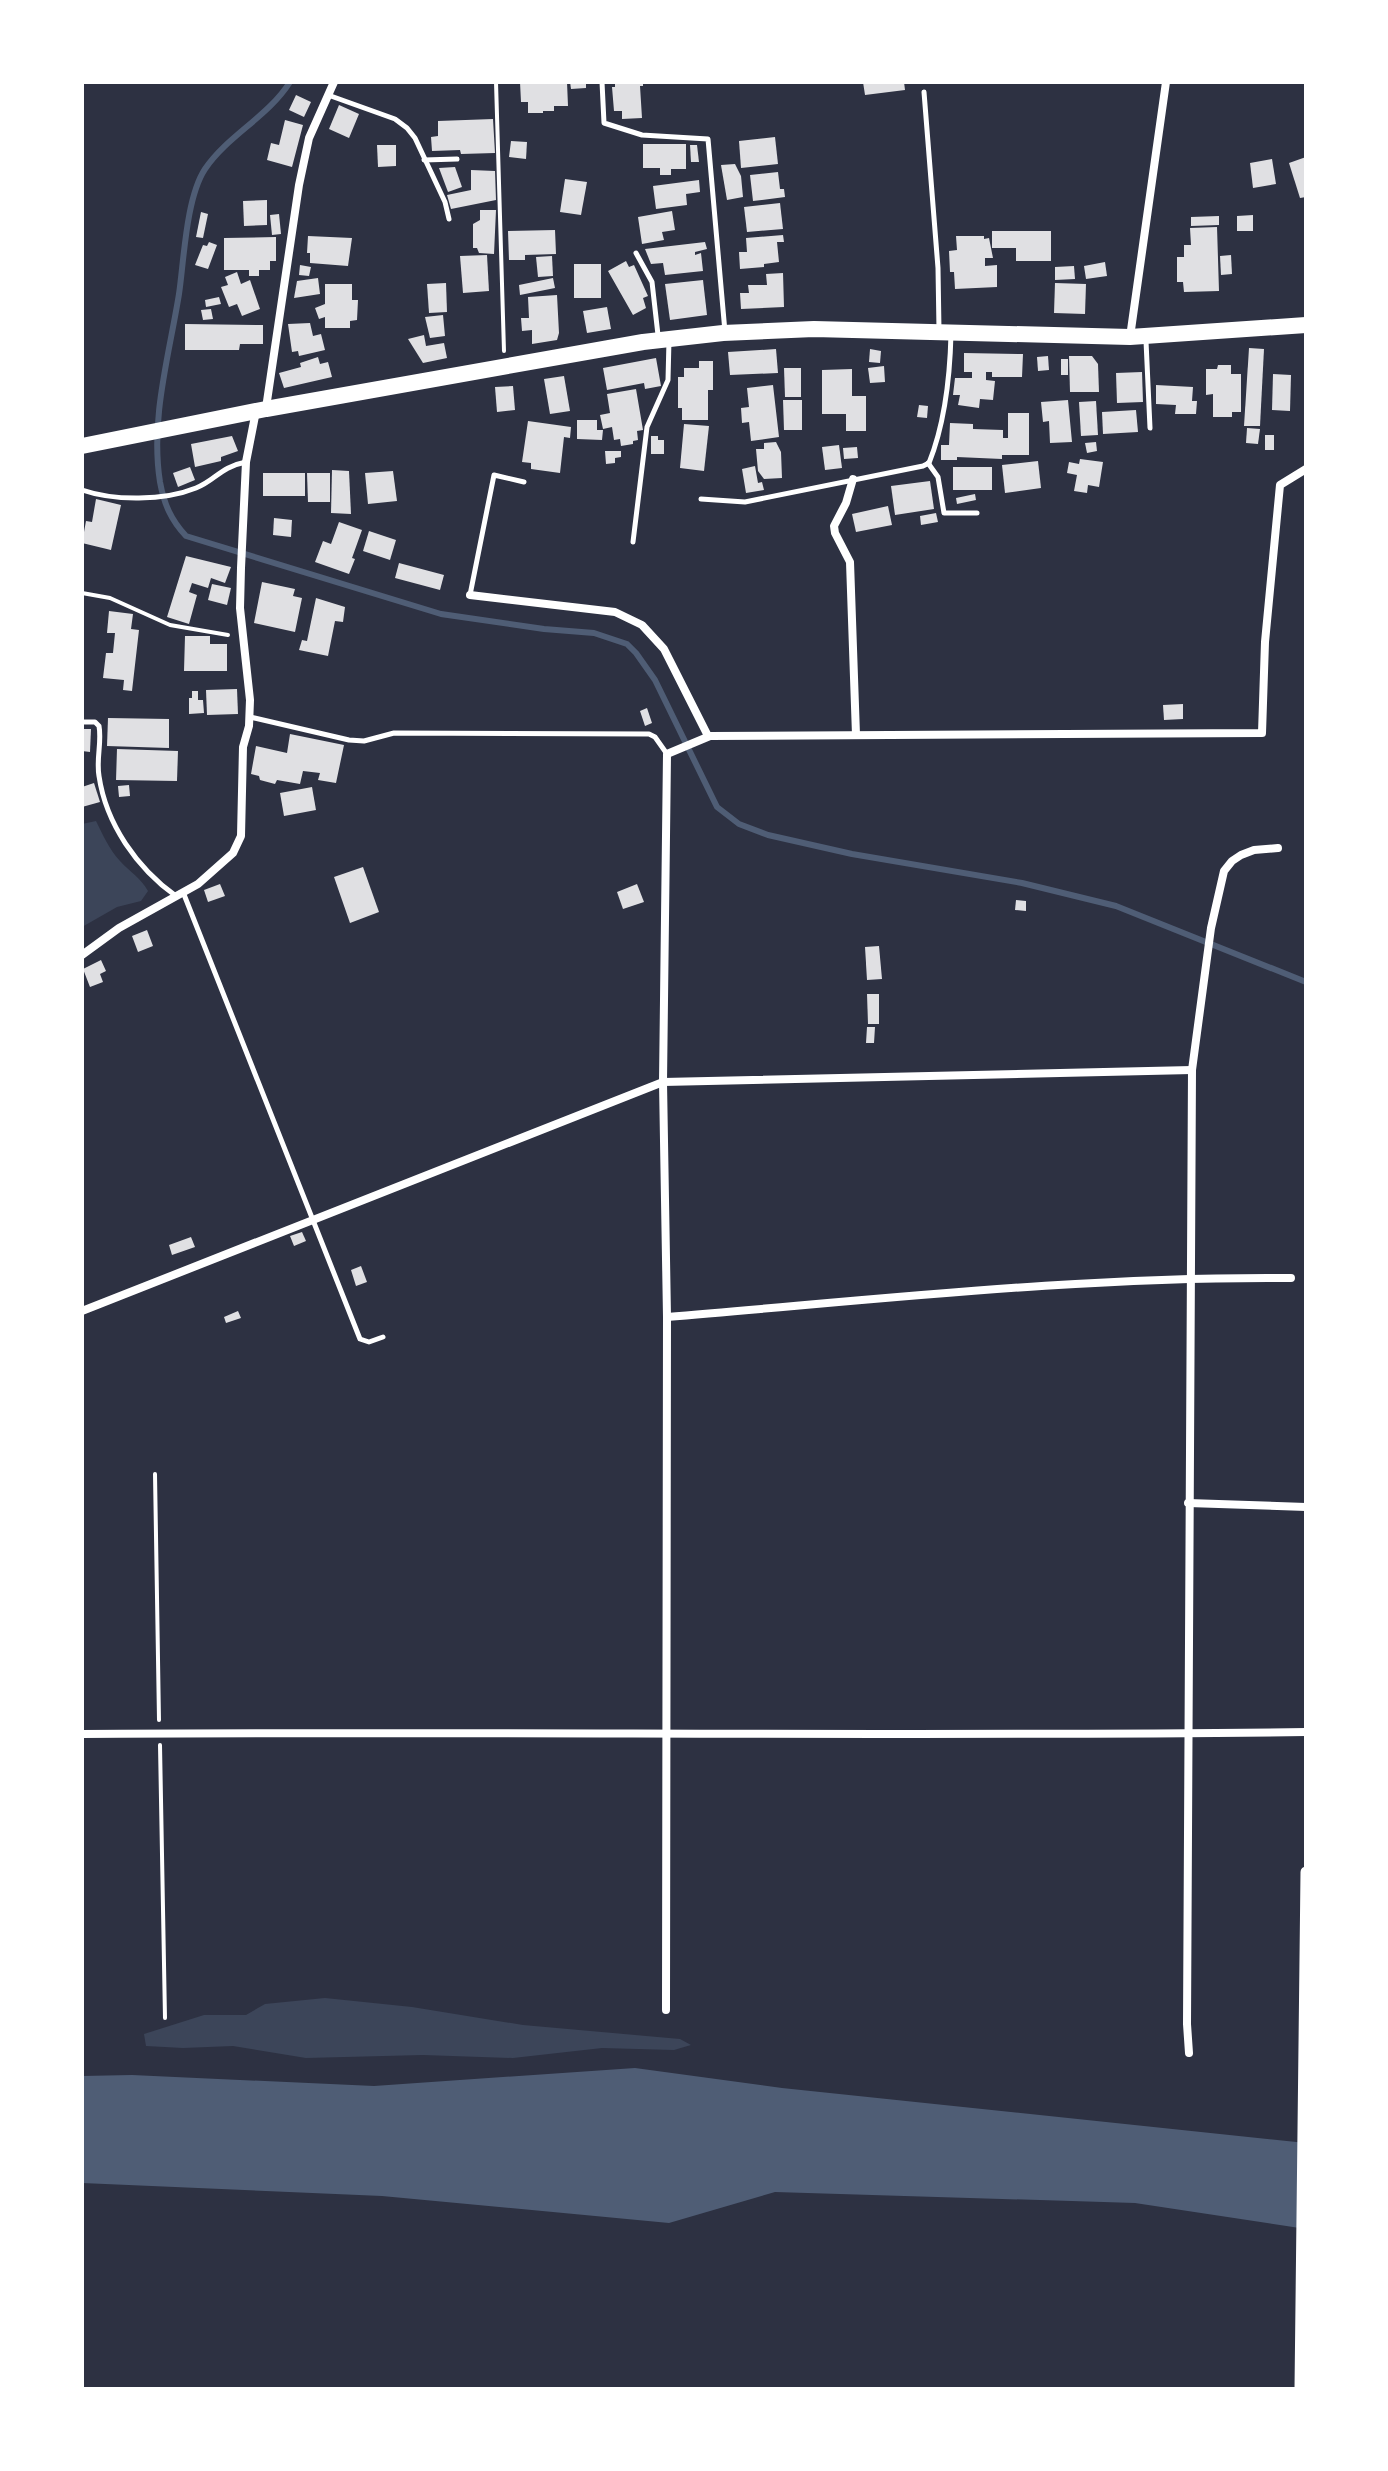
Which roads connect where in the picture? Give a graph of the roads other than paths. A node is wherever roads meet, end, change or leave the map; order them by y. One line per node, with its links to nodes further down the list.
1 (334, 82): 5 (street)
2 (602, 82): 11 (lane)
3 (1166, 82): 13 (street)
4 (924, 92): 12 (lane)
5 (327, 94): 7 (lane); 15 (street)
6 (457, 159): 7 (lane)
7 (424, 160): 8 (lane)
8 (449, 219)
9 (636, 253): 14 (lane)
10 (1306, 325): 13 (highway)
11 (725, 333): 12 (highway); 14 (highway)
12 (945, 333): 13 (highway); 19 (lane)
13 (1138, 337): 16 (lane)
14 (663, 340): 15 (highway); 26 (lane)
15 (261, 410): 17 (highway); 18 (street)
16 (1150, 428)
17 (82, 446)
18 (246, 462): 23 (lane); 28 (street)
19 (928, 463): 21 (lane); 25 (lane)
20 (1306, 469): 30 (street)
21 (853, 479): 24 (lane); 30 (street)
22 (524, 482): 27 (lane)
23 (82, 490)
24 (701, 499)
25 (977, 513)
26 (633, 542)
27 (470, 595): 31 (street)
28 (249, 717): 32 (lane); 34 (street)
29 (82, 722): 34 (lane)
30 (856, 735): 31 (street)
31 (706, 737): 32 (street)
32 (668, 753): 37 (street)
33 (1278, 848): 36 (street)
34 (180, 894): 35 (street); 38 (lane)
35 (82, 955)
36 (1192, 1070): 37 (street); 39 (street)
37 (663, 1082): 38 (street); 42 (street)
38 (313, 1218): 41 (street); 43 (lane)
39 (1189, 1277): 40 (street); 42 (street); 44 (street)
40 (1291, 1278)
41 (82, 1311)
42 (667, 1317): 47 (street)
43 (383, 1337)
44 (1188, 1503): 45 (street); 49 (street)
45 (1306, 1507)
46 (1306, 1732): 49 (street)
47 (666, 1733): 48 (street); 49 (street); 51 (street)
48 (82, 1734)
49 (1187, 1734): 52 (street)
50 (1306, 1872): 53 (street)
51 (666, 2010)
52 (1189, 2053)
53 (1300, 2389)

